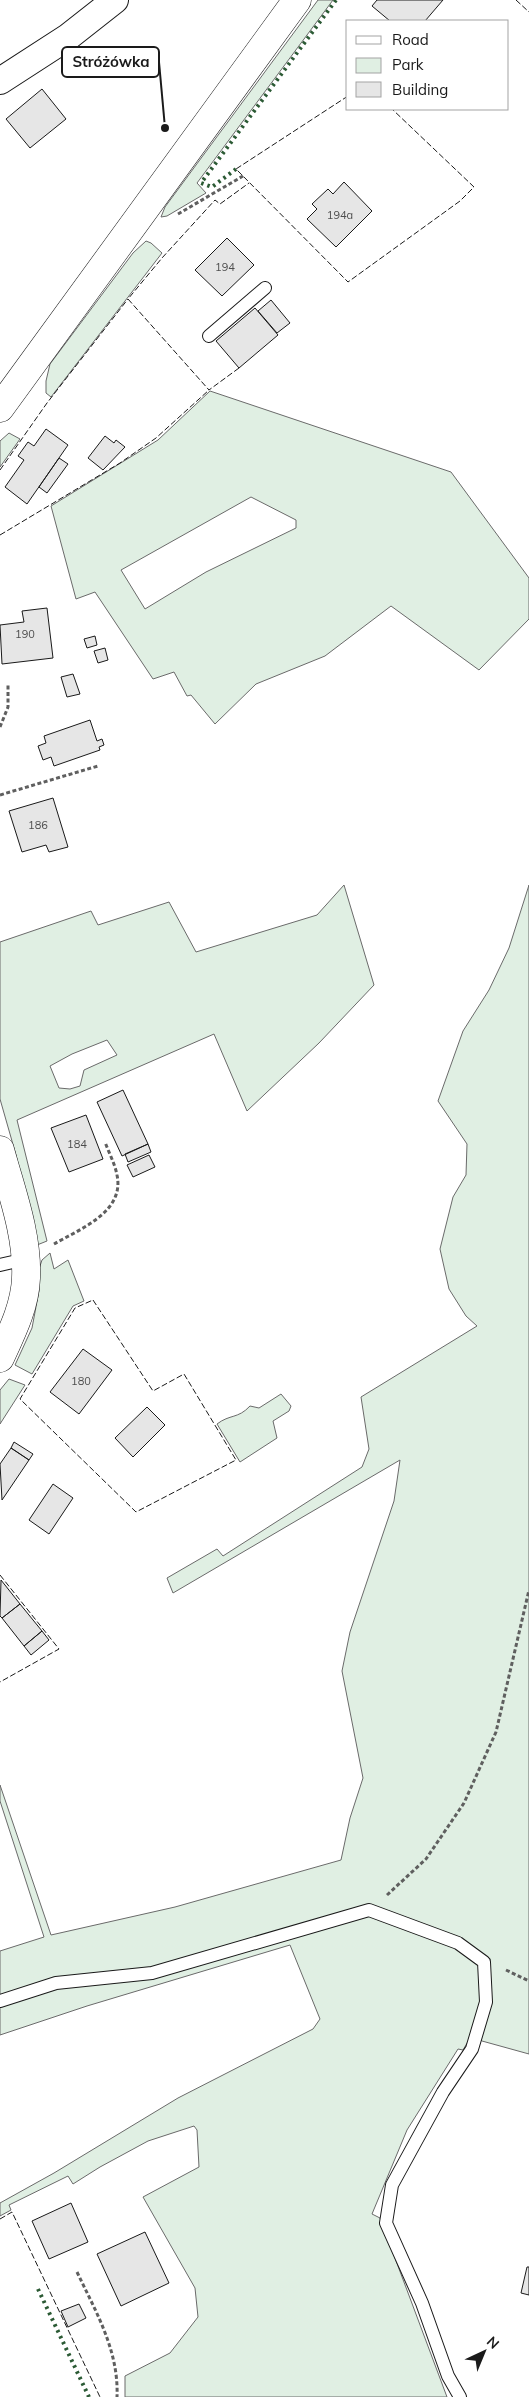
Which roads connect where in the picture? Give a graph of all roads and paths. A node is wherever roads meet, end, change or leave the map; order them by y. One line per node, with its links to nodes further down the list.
1 (115, 0): 3 (street)
2 (297, 0): 8 (main road)
3 (0, 81)
4 (243, 176): 5 (path)
5 (175, 216)
6 (265, 288): 7 (lane)
7 (208, 336)
8 (0, 408)
9 (8, 685): 10 (path)
10 (0, 727)
11 (98, 766): 12 (path)
12 (0, 795)
13 (105, 1142): 15 (path)
14 (0, 1150): 16 (main road)
15 (59, 1241)
16 (13, 1262): 17 (main road)
17 (0, 1358)
18 (529, 1590): 19 (path)
19 (369, 1910): 20 (lane); 23 (lane)
20 (0, 2001)
21 (77, 2272): 22 (path)
22 (117, 2397)
23 (460, 2397)

